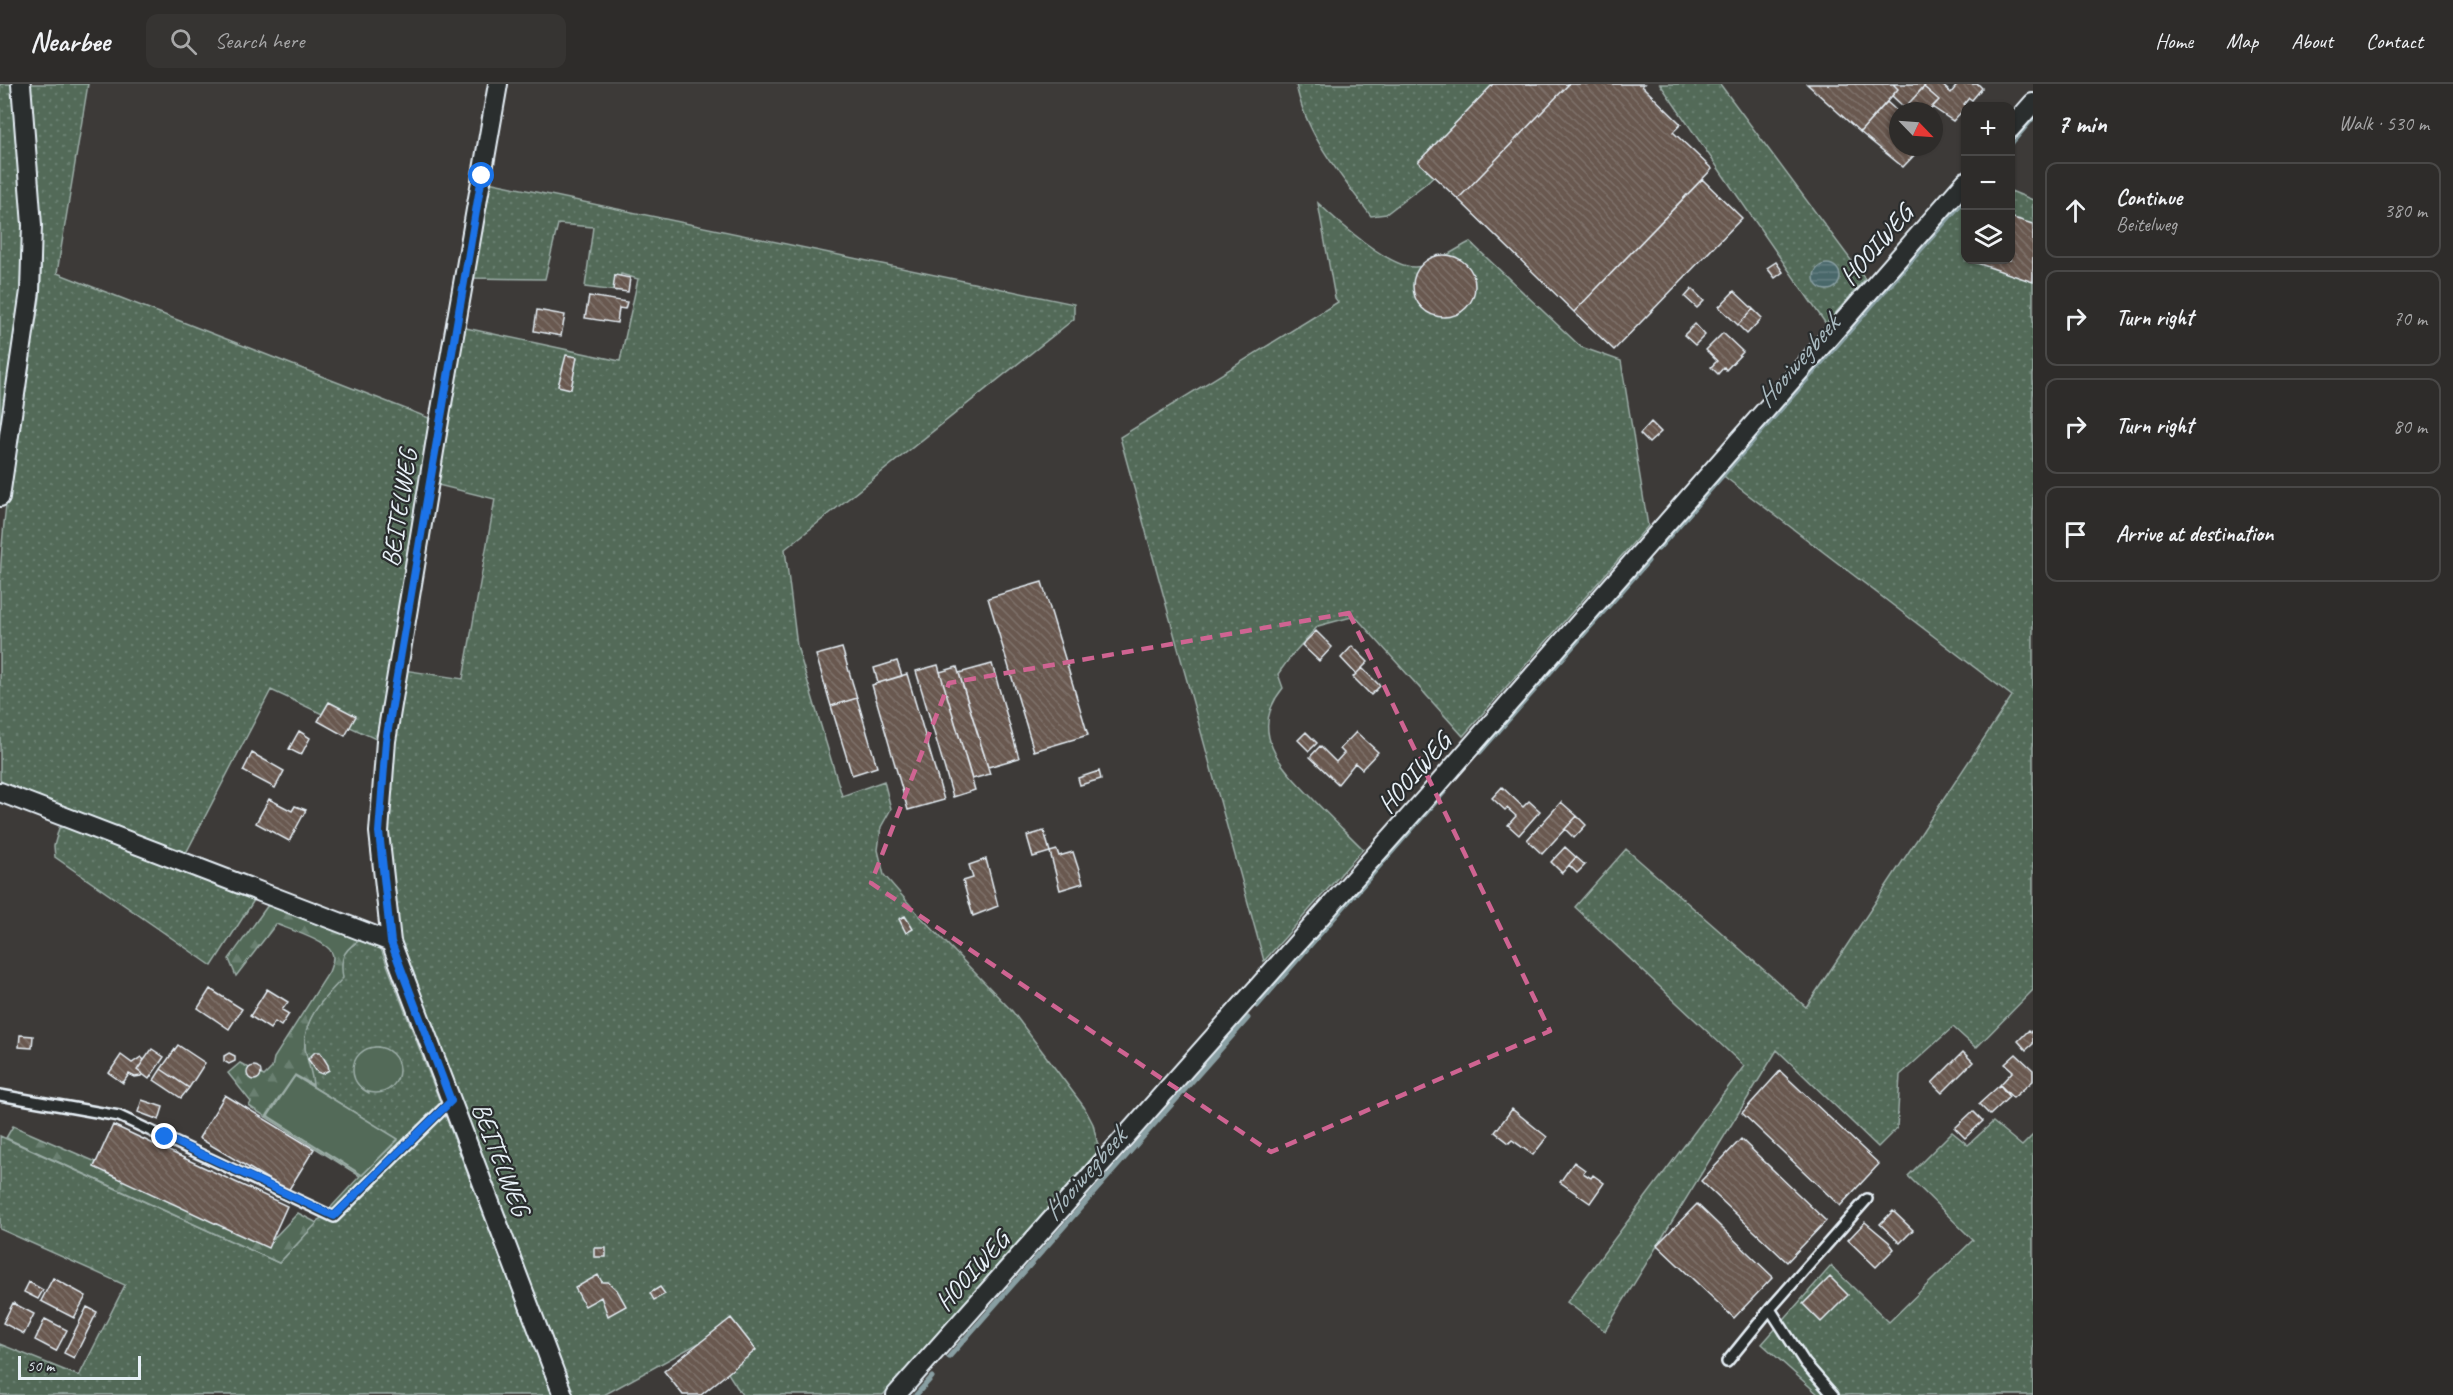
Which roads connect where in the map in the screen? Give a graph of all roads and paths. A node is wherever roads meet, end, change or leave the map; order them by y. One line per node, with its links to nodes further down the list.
1 (21, 84): 6 (street)
2 (498, 84): 8 (street, BEITELWEG)
3 (2033, 103): 4 (street)
4 (2015, 123)
5 (1961, 186): 15 (street, HOOIWEG)
6 (0, 497)
7 (0, 792): 8 (street)
8 (391, 942): 10 (street, BEITELWEG)
9 (0, 1095): 10 (lane)
10 (451, 1101): 14 (street, BEITELWEG)
11 (1867, 1199): 12 (lane)
12 (1770, 1309): 13 (lane); 16 (lane)
13 (1727, 1362)
14 (563, 1395)
15 (896, 1395)
16 (1833, 1395)

